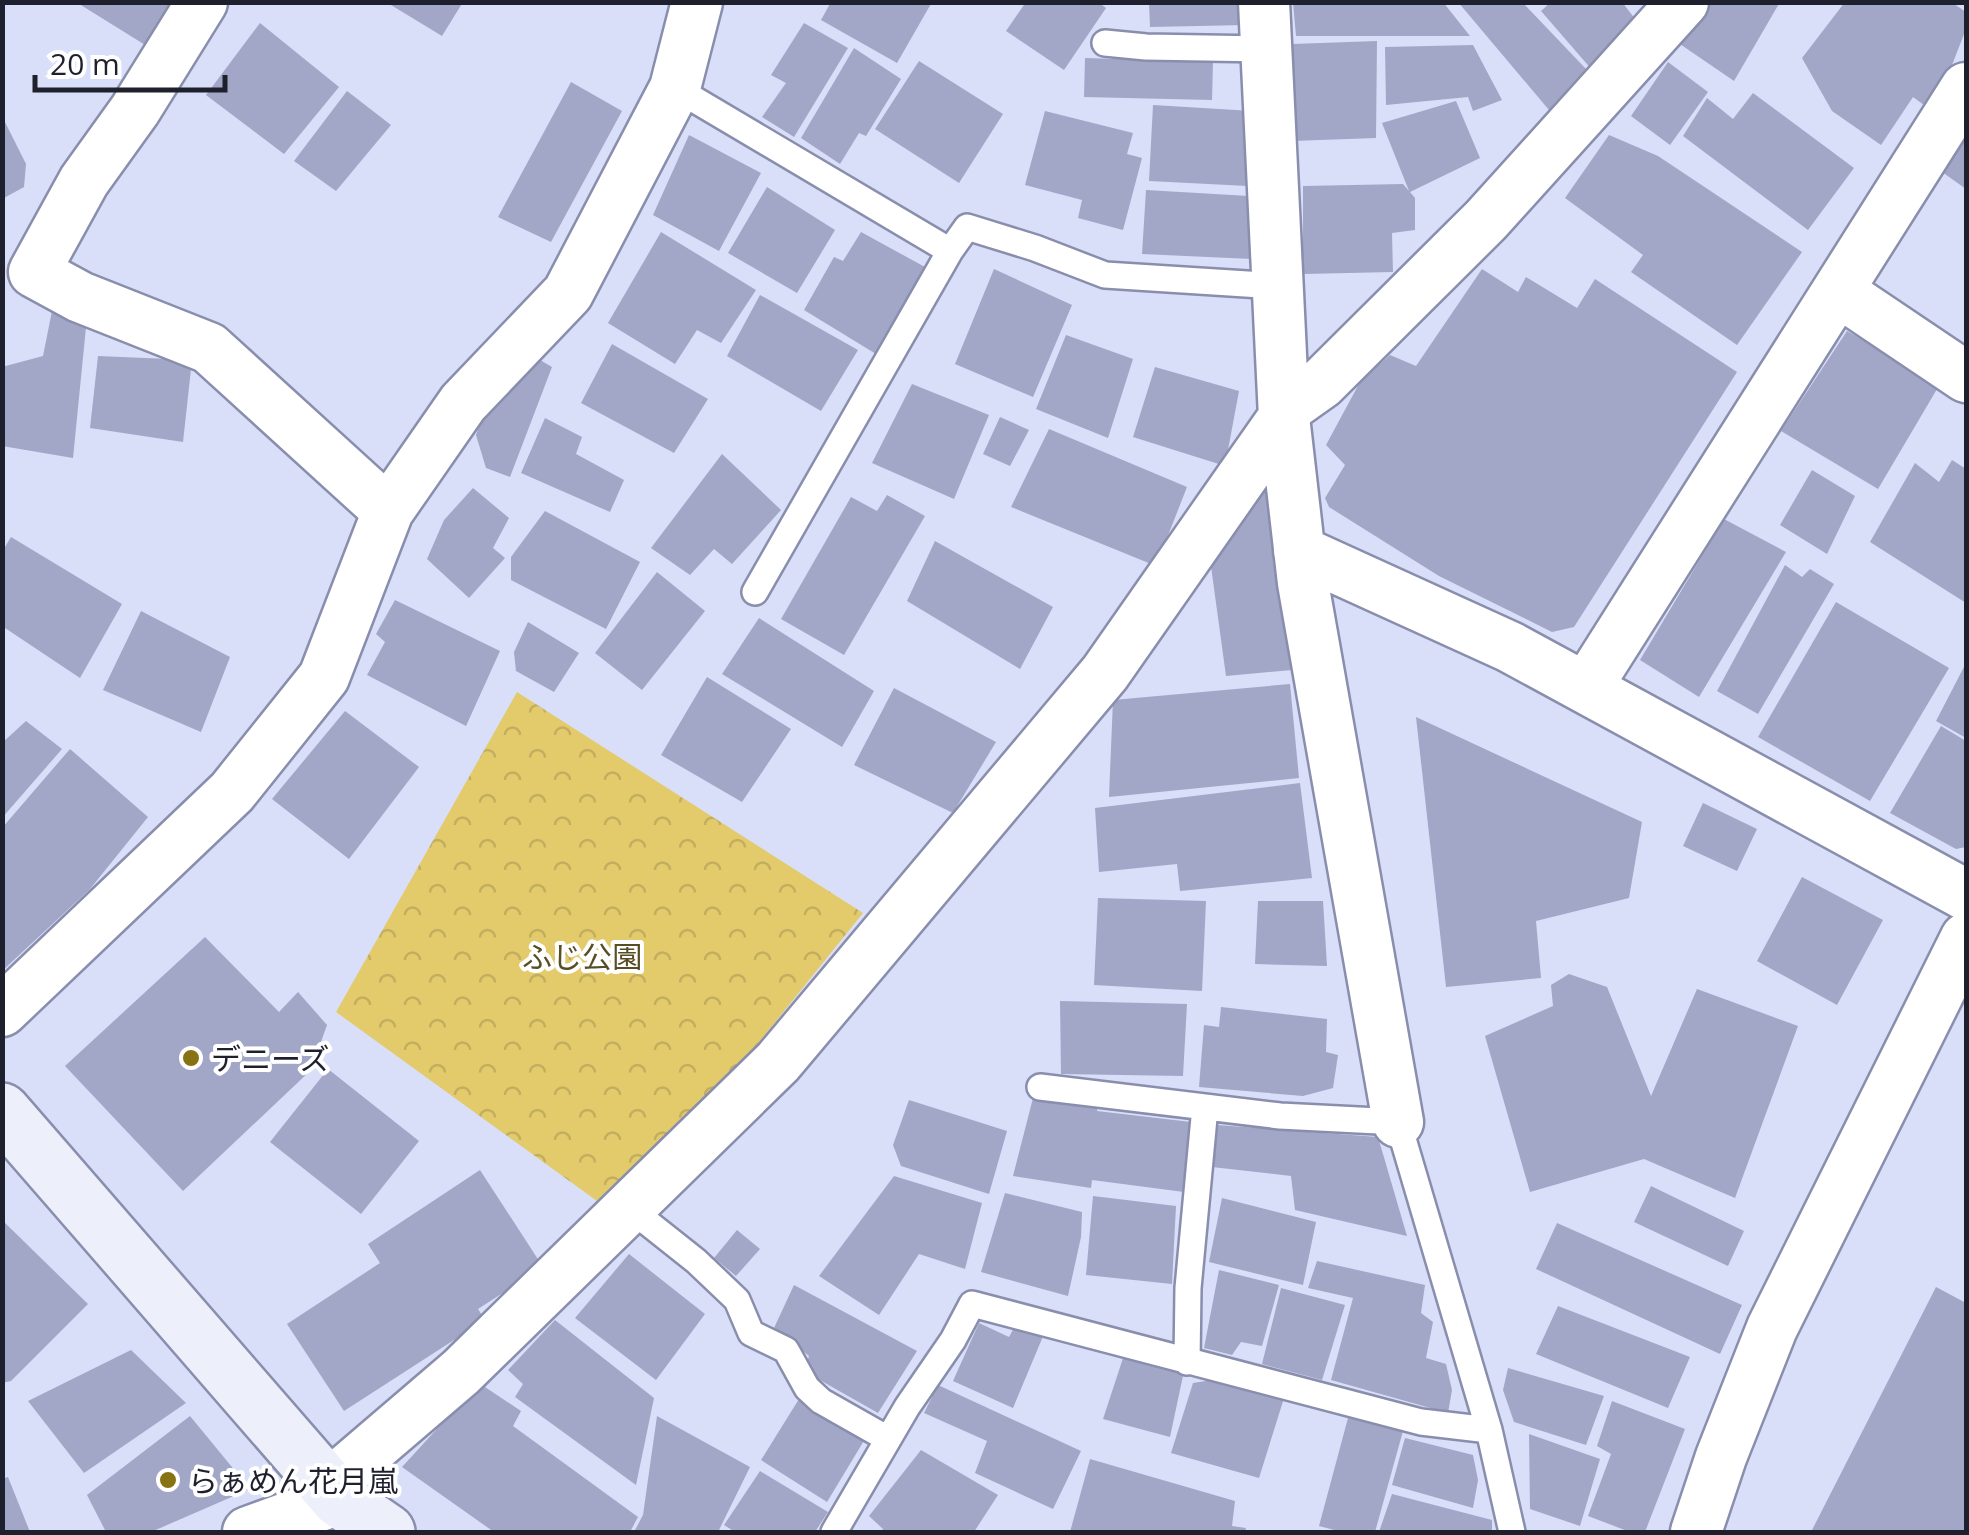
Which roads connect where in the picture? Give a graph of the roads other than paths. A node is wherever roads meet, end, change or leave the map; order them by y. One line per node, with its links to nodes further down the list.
1 (202, 2): 9 (street)
2 (697, 2): 6 (street)
3 (1683, 2): 13 (street)
4 (1265, 26): 5 (lane); 10 (street)
5 (1105, 43)
6 (675, 88): 8 (lane); 14 (street)
7 (1966, 88): 11 (street)
8 (950, 251): 10 (lane); 16 (lane)
9 (18, 267): 14 (street)
10 (1278, 286): 13 (street)
11 (1838, 291): 12 (street); 17 (street)
12 (1966, 376)
13 (1284, 414): 15 (street); 25 (street)
14 (388, 510): 20 (street)
15 (1301, 567): 17 (street); 24 (street)
16 (755, 592)
17 (1586, 688): 18 (street)
18 (1966, 895)
19 (1966, 938): 34 (street)
20 (2, 1011)
21 (1040, 1086): 22 (lane)
22 (1205, 1107): 24 (lane); 26 (lane)
23 (2, 1112): 29 (street)
24 (1398, 1122): 27 (lane)
25 (628, 1208): 28 (lane); 29 (street)
26 (1187, 1362): 27 (lane); 28 (lane)
27 (1489, 1430): 33 (lane)
28 (888, 1439): 32 (lane)
29 (334, 1492): 30 (street); 31 (street)
30 (248, 1532)
31 (388, 1532)
32 (834, 1532)
33 (1512, 1532)
34 (1696, 1532)

